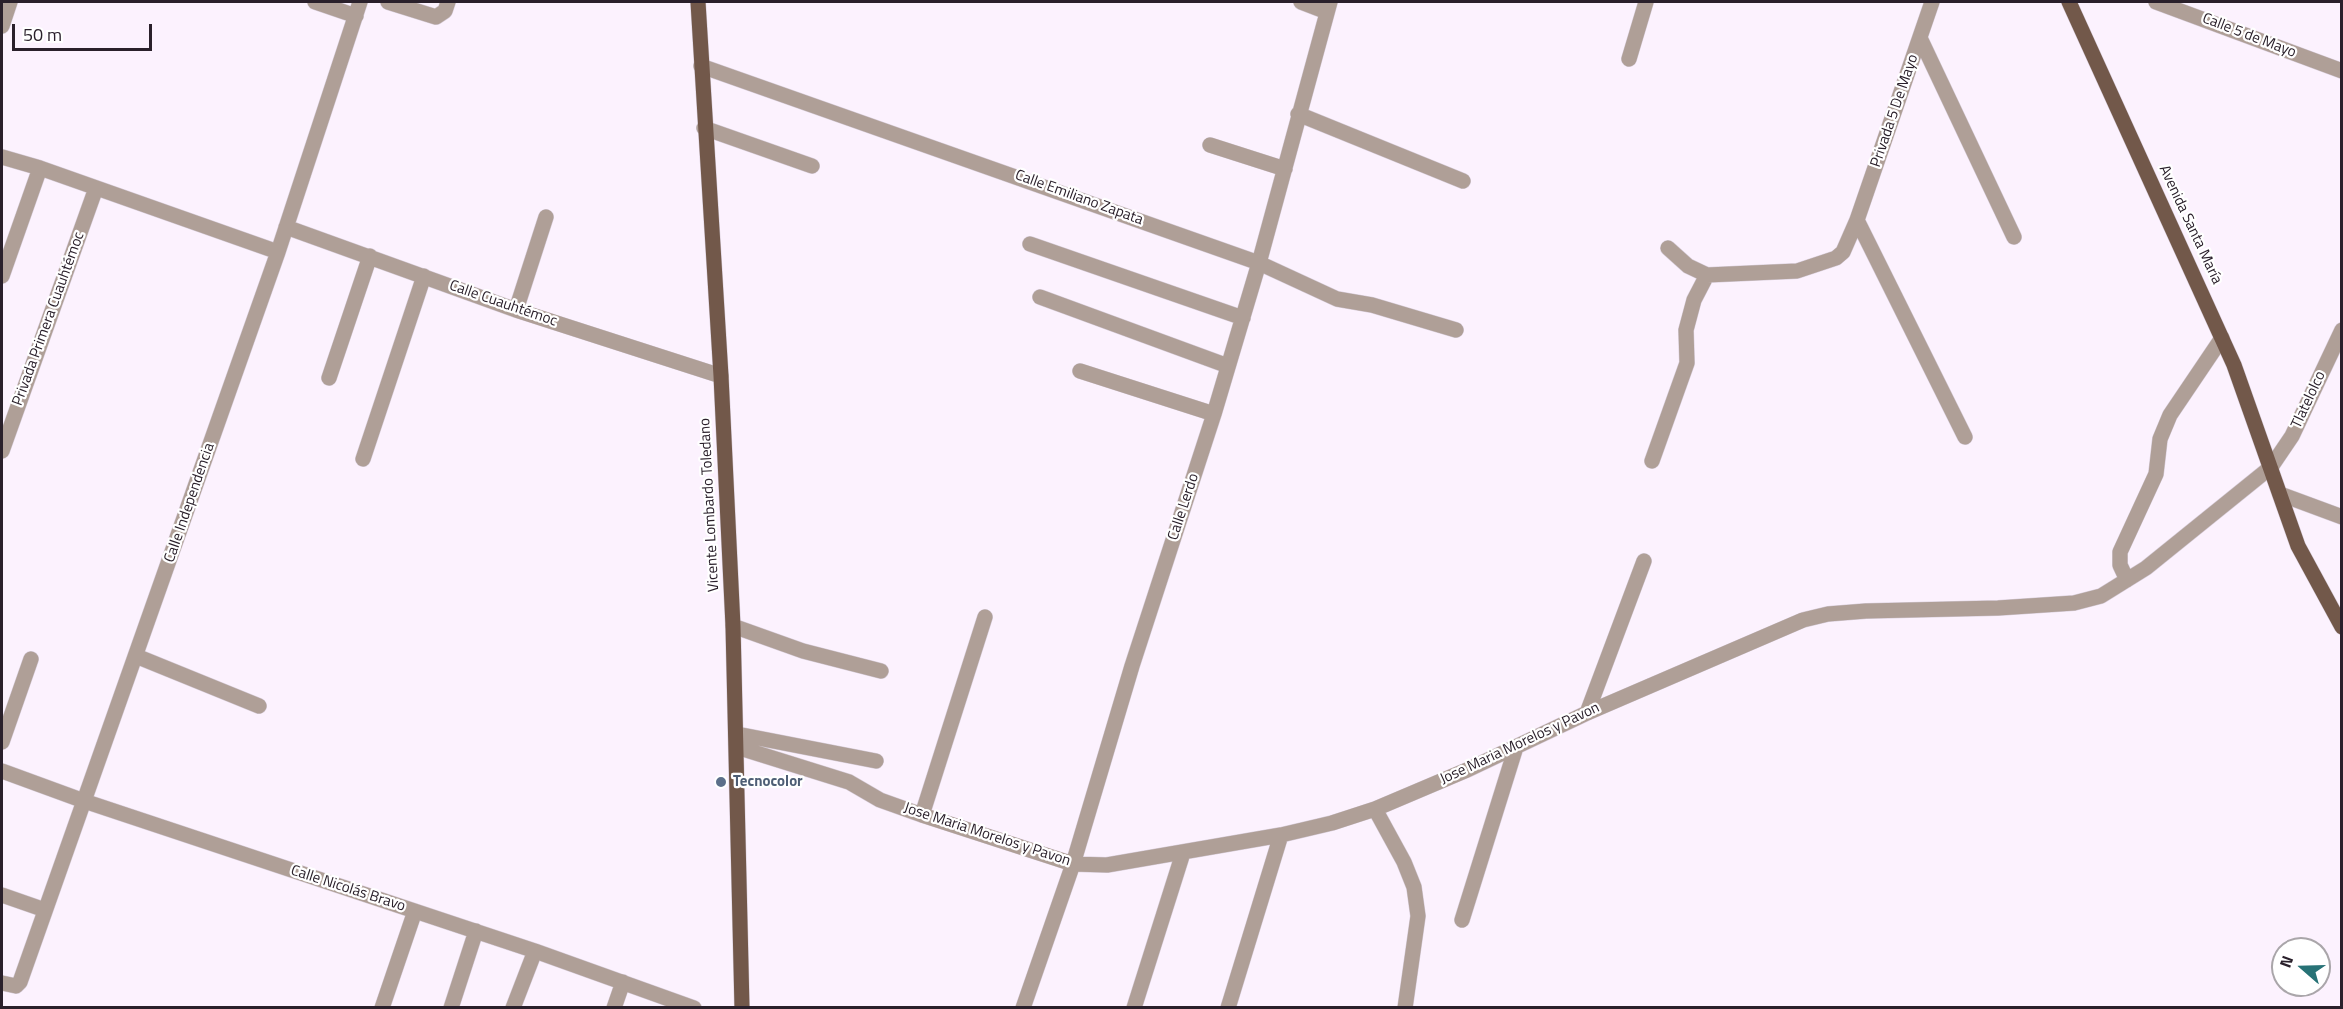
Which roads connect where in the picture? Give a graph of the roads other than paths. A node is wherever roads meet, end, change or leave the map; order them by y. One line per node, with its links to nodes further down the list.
1 (10, 2): 13 (street)
2 (315, 2): 12 (street)
3 (387, 2): 4 (street)
4 (448, 2)
5 (698, 2): 16 (main road, Vicente Lombardo Toledano)
6 (1301, 2): 11 (street)
7 (1646, 2): 15 (street)
8 (1932, 2): 14 (street, Privada 5 De Mayo)
9 (2069, 2): 44 (main road, Avenida Santa María)
10 (2156, 2): 17 (street, Calle 5 de Mayo)
11 (1329, 7): 18 (street, Calle Lerdo)
12 (358, 9): 29 (street, Calle Independencia)
13 (2, 26)
14 (1920, 38): 28 (street, Privada 5 De Mayo); 30 (street)
15 (1629, 59)
16 (701, 66): 19 (main road, Vicente Lombardo Toledano); 35 (street, Calle Emiliano Zapata)
17 (2342, 71)
18 (1298, 114): 24 (street, Calle Lerdo); 25 (street)
19 (704, 128): 22 (street); 47 (main road, Vicente Lombardo Toledano)
20 (1210, 145): 24 (street)
21 (2, 157): 23 (street)
22 (812, 165)
23 (40, 168): 26 (street); 37 (street)
24 (1285, 169): 35 (street, Calle Lerdo)
25 (1463, 181)
26 (96, 188): 33 (street); 51 (street, Privada Primera Cuauhtémoc)
27 (546, 217): 40 (street)
28 (1857, 220): 36 (street, Privada 5 De Mayo); 50 (street)
29 (286, 228): 33 (street, Calle Independencia); 34 (street, Calle Cuauhtémoc)
30 (2014, 237)
31 (1030, 244): 41 (street)
32 (1668, 248): 36 (street)
33 (278, 252): 62 (street, Calle Independencia)
34 (369, 256): 38 (street, Calle Cuauhtémoc); 48 (street)
35 (1259, 263): 41 (street, Calle Lerdo); 42 (street, Calle Emiliano Zapata)
36 (1707, 275): 53 (street)
37 (2, 276)
38 (423, 276): 40 (street, Calle Cuauhtémoc); 52 (street)
39 (1040, 297): 45 (street)
40 (516, 310): 47 (street, Calle Cuauhtémoc)
41 (1243, 318): 45 (street, Calle Lerdo)
42 (1456, 330)
43 (2342, 330): 54 (street, Tlatelolco)
44 (2222, 338): 54 (main road, Avenida Santa María); 58 (street)
45 (1228, 366): 49 (street, Calle Lerdo)
46 (1080, 371): 49 (street)
47 (721, 376): 60 (main road, Vicente Lombardo Toledano)
48 (329, 378)
49 (1214, 414): 77 (street, Calle Lerdo)
50 (1965, 437)
51 (2, 450)
52 (363, 459)
53 (1652, 461)
54 (2271, 467): 55 (main road, Avenida Santa María); 58 (street, Jose Maria Morelos y Pavon)
55 (2280, 494): 56 (street); 61 (main road, Avenida Santa María)
56 (2342, 517)
57 (1644, 561): 66 (street)
58 (2127, 580): 66 (street, Jose Maria Morelos y Pavon)
59 (985, 617): 74 (street)
60 (733, 626): 64 (street); 67 (main road, Vicente Lombardo Toledano)
61 (2342, 627)
62 (136, 657): 65 (street); 72 (street, Calle Independencia)
63 (31, 660): 68 (street)
64 (881, 671)
65 (259, 706)
66 (1587, 713): 69 (street, Jose Maria Morelos y Pavon)
67 (737, 741): 70 (street); 74 (street, Jose Maria Morelos y Pavon); 91 (main road, Vicente Lombardo Toledano)
68 (2, 742)
69 (1516, 747): 73 (street, Jose Maria Morelos y Pavon); 81 (street)
70 (876, 761)
71 (2, 771): 72 (street, Calle Nicolás Bravo)
72 (84, 801): 79 (street, Calle Independencia); 80 (street, Calle Nicolás Bravo)
73 (1375, 809): 75 (street, Jose Maria Morelos y Pavon); 95 (street)
74 (922, 815): 77 (street, Jose Maria Morelos y Pavon)
75 (1281, 835): 76 (street, Jose Maria Morelos y Pavon); 94 (street)
76 (1183, 852): 77 (street, Jose Maria Morelos y Pavon); 93 (street)
77 (1072, 864): 92 (street, Calle Lerdo)
78 (2, 895): 79 (street)
79 (45, 910): 85 (street, Calle Independencia)
80 (415, 911): 82 (street, Calle Nicolás Bravo); 86 (street)
81 (1462, 920)
82 (476, 931): 83 (street, Calle Nicolás Bravo); 87 (street)
83 (535, 951): 84 (street, Calle Nicolás Bravo); 88 (street)
84 (623, 982): 89 (street); 90 (street, Calle Nicolás Bravo)
85 (2, 983)
86 (382, 1008)
87 (451, 1008)
88 (513, 1008)
89 (615, 1008)
90 (693, 1008)
91 (742, 1008)
92 (1023, 1008)
93 (1134, 1008)
94 (1228, 1008)
95 (1405, 1008)

